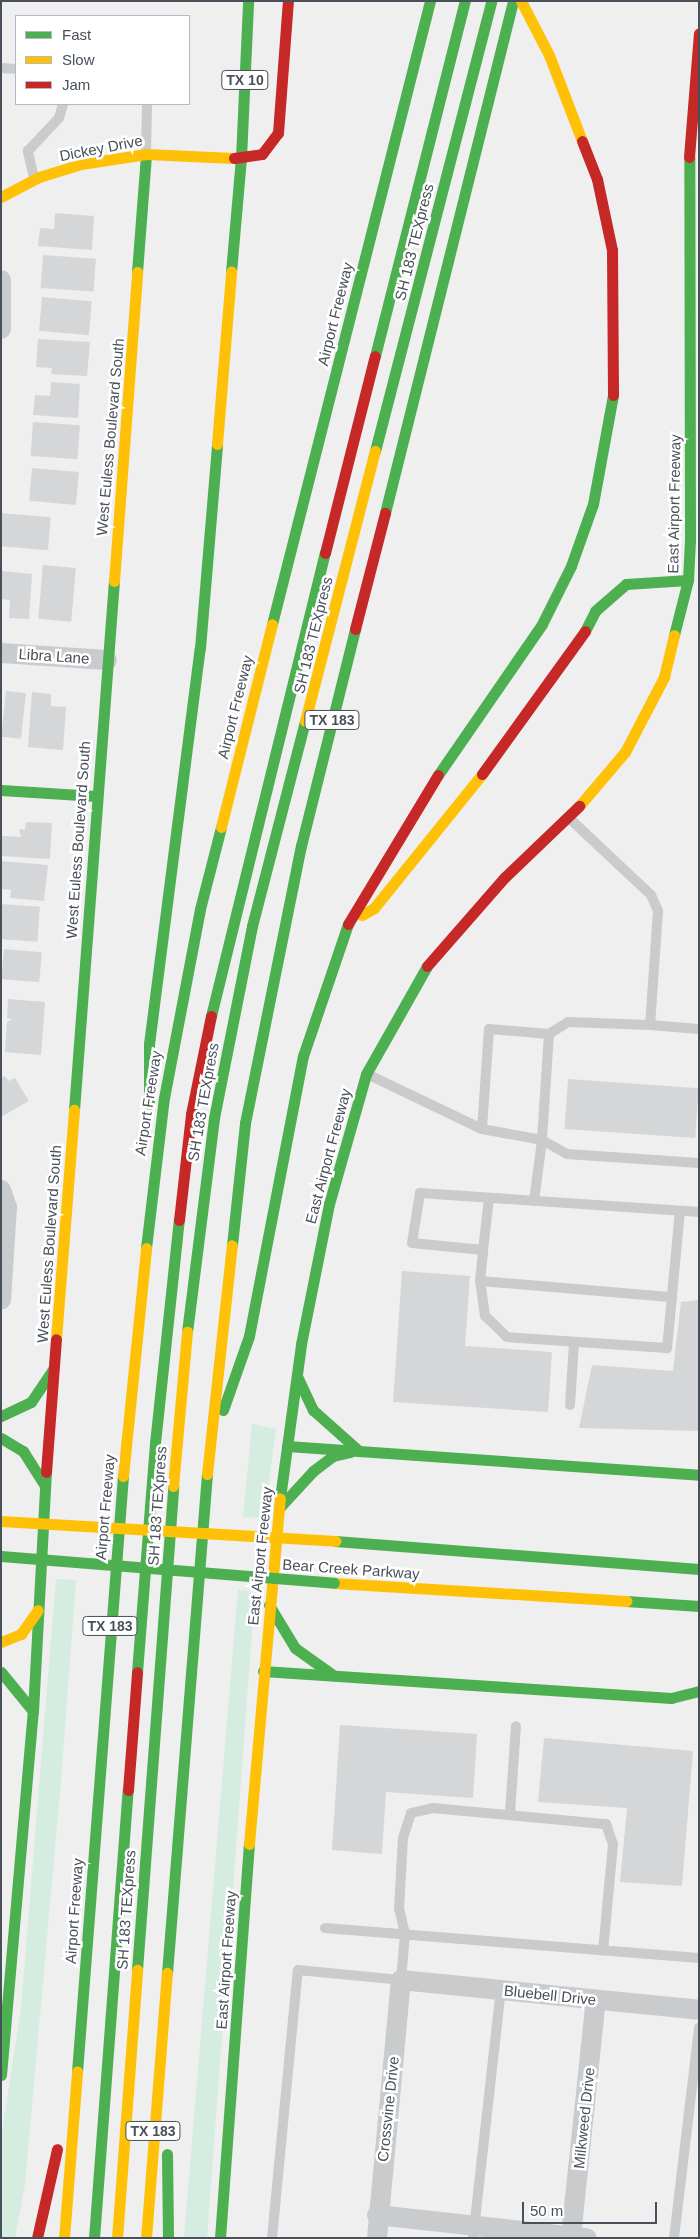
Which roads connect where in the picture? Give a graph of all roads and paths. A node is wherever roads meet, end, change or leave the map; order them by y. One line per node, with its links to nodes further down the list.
1 (248, 1): 14 (main road, TX 10)
2 (288, 1): 14 (main road, Dickey Drive)
3 (430, 1): 36 (main road, Airport Freeway / TX 183)
4 (465, 1): 95 (main road, SH 183 TEXpress)
5 (491, 1): 96 (main road, SH 183 TEXpress)
6 (513, 1): 54 (main road, TX 183)
7 (521, 1): 27 (main road)
8 (699, 33): 19 (main road, East Airport Freeway)
9 (1, 68): 10 (lane)
10 (15, 69)
11 (64, 105): 15 (lane)
12 (147, 105): 13 (lane)
13 (146, 154): 14 (main road, Dickey Drive); 15 (main road, Dickey Drive); 23 (main road, West Euless Boulevard South)
14 (241, 158): 36 (main road)
15 (35, 180): 16 (main road, Dickey Drive)
16 (1, 197)
17 (1, 280): 18 (street)
18 (1, 329)
19 (695, 419): 20 (main road, East Airport Freeway)
20 (694, 508): 21 (main road, East Airport Freeway)
21 (693, 581): 26 (main road, East Airport Freeway); 27 (main road)
22 (1, 653): 23 (street, Libra Lane)
23 (107, 660): 25 (main road, West Euless Boulevard South)
24 (1, 790): 25 (main road)
25 (96, 796): 46 (main road, West Euless Boulevard South)
26 (569, 818): 28 (lane); 31 (main road, East Airport Freeway)
27 (348, 923): 54 (main road)
28 (650, 1025): 29 (lane); 30 (lane)
29 (699, 1030)
30 (549, 1034): 32 (lane); 33 (lane)
31 (366, 1074): 32 (lane); 47 (main road, East Airport Freeway)
32 (482, 1129): 33 (lane)
33 (542, 1140): 34 (lane); 38 (lane)
34 (699, 1163)
35 (1, 1190): 44 (street)
36 (149, 1198): 88 (main road, Airport Freeway / TX 183)
37 (489, 1198): 38 (lane); 41 (lane); 41 (lane)
38 (534, 1201): 39 (lane)
39 (680, 1210): 40 (lane); 43 (lane)
40 (699, 1212)
41 (483, 1250): 42 (lane)
42 (480, 1281): 43 (lane); 45 (lane)
43 (672, 1296): 45 (lane)
44 (1, 1300)
45 (574, 1343): 48 (lane)
46 (55, 1366): 49 (main road); 51 (main road, West Euless Boulevard South)
47 (297, 1376): 53 (main road, East Airport Freeway); 55 (main road)
48 (570, 1405)
49 (1, 1416)
50 (1, 1432): 51 (main road)
51 (50, 1436): 57 (main road, West Euless Boulevard South)
52 (1, 1438): 57 (main road)
53 (287, 1446): 55 (main road); 58 (main road, East Airport Freeway)
54 (209, 1450): 86 (main road, TX 183)
55 (359, 1450): 56 (main road); 58 (main road)
56 (699, 1475)
57 (45, 1486): 64 (main road, West Euless Boulevard South)
58 (279, 1508): 62 (main road, East Airport Freeway)
59 (1, 1522): 61 (main road, Bear Creek Parkway, bridge)
60 (1, 1556): 63 (main road, Bear Creek Parkway, bridge)
61 (699, 1569)
62 (269, 1605): 68 (main road, East Airport Freeway); 70 (main road)
63 (699, 1606)
64 (38, 1610): 65 (main road); 67 (main road)
65 (1, 1642)
66 (18, 1657): 67 (main road)
67 (36, 1659): 74 (main road)
68 (263, 1671): 70 (main road); 76 (main road, East Airport Freeway)
69 (1, 1672): 74 (main road)
70 (333, 1676): 71 (main road); 72 (main road)
71 (293, 1686)
72 (699, 1691)
73 (276, 1702): 76 (main road)
74 (33, 1711): 89 (main road)
75 (516, 1726): 77 (lane)
76 (257, 1734): 99 (main road, East Airport Freeway)
77 (510, 1813): 79 (lane); 80 (lane)
78 (325, 1928): 79 (lane)
79 (405, 1934): 80 (lane); 82 (lane)
80 (603, 1951): 81 (lane)
81 (699, 1958)
82 (401, 1980): 83 (street, Bluebell Drive); 90 (street, Crossvine Drive); 100 (lane)
83 (501, 1990): 84 (street, Bluebell Drive); 91 (lane)
84 (596, 2000): 85 (street, Bluebell Drive); 92 (street, Milkweed Drive)
85 (699, 2010)
86 (162, 2023): 97 (main road, TX 183); 98 (main road)
87 (699, 2027): 102 (lane)
88 (78, 2056): 93 (main road); 94 (main road, Airport Freeway / TX 183)
89 (1, 2076)
90 (377, 2215): 91 (street); 101 (street, Crossvine Drive)
91 (473, 2232): 92 (street)
92 (579, 2237)
93 (37, 2238)
94 (64, 2238)
95 (94, 2238)
96 (117, 2238)
97 (146, 2238)
98 (168, 2238)
99 (220, 2238)
100 (272, 2238)
101 (377, 2238)
102 (674, 2238)

